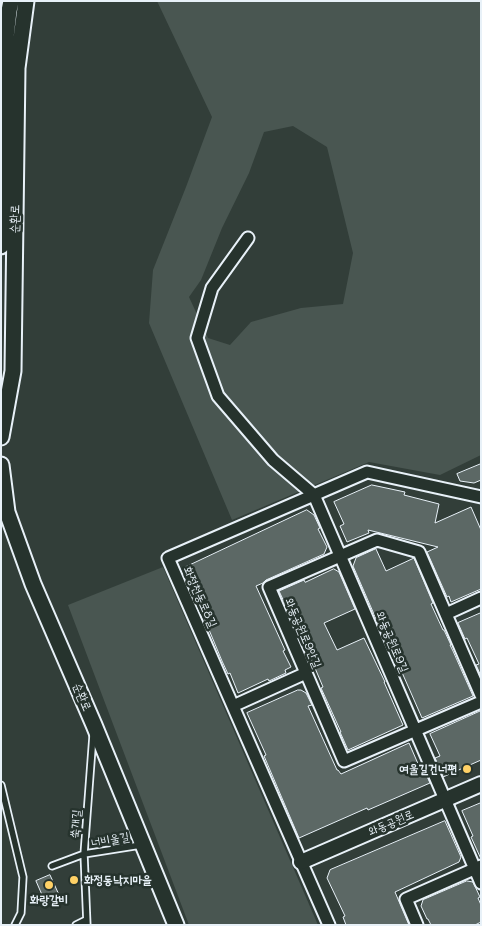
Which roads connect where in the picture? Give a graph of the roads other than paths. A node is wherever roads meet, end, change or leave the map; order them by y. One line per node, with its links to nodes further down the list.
1 (11, 1): 4 (main road, 순환로)
2 (26, 1): 5 (main road, 순환로)
3 (248, 238): 7 (street)
4 (1, 246)
5 (1, 437)
6 (1, 465): 9 (main road, 순환로)
7 (314, 495): 8 (street, 화정천동로8길); 10 (street, 와동공원로9길); 16 (street, 화정천동로8길)
8 (481, 497)
9 (4, 512): 17 (main road, 순환로)
10 (340, 556): 12 (street, 와동공원로9안길); 13 (street, 와동공원로9안길); 18 (street, 와동공원로9길)
11 (481, 598): 12 (street)
12 (446, 614): 14 (street, 와동공원로9안길)
13 (306, 673): 16 (street); 18 (street, 와동공원로9안길)
14 (481, 695)
15 (481, 702): 18 (street, 와동공원로9안길)
16 (233, 706): 24 (street, 화정천동로8길)
17 (94, 725): 22 (main road, 순환로); 23 (lane, 쑥개길)
18 (415, 730): 21 (street, 와동공원로9길)
19 (481, 784): 21 (street, 와동공원로)
20 (1, 785): 29 (lane)
21 (445, 799): 24 (street, 와동공원로); 26 (street, 와동공원로9길)
22 (143, 844): 23 (lane, 너비울길); 31 (main road, 순환로)
23 (84, 854): 25 (lane, 너비울길); 28 (lane, 쑥개길)
24 (301, 862): 32 (street, 화정천동로8길)
25 (52, 866)
26 (478, 868): 27 (street, 와동공원로9길); 33 (street)
27 (481, 883)
28 (87, 922): 30 (lane)
29 (14, 925)
30 (76, 925)
31 (176, 925)
32 (329, 925)
33 (417, 925)

